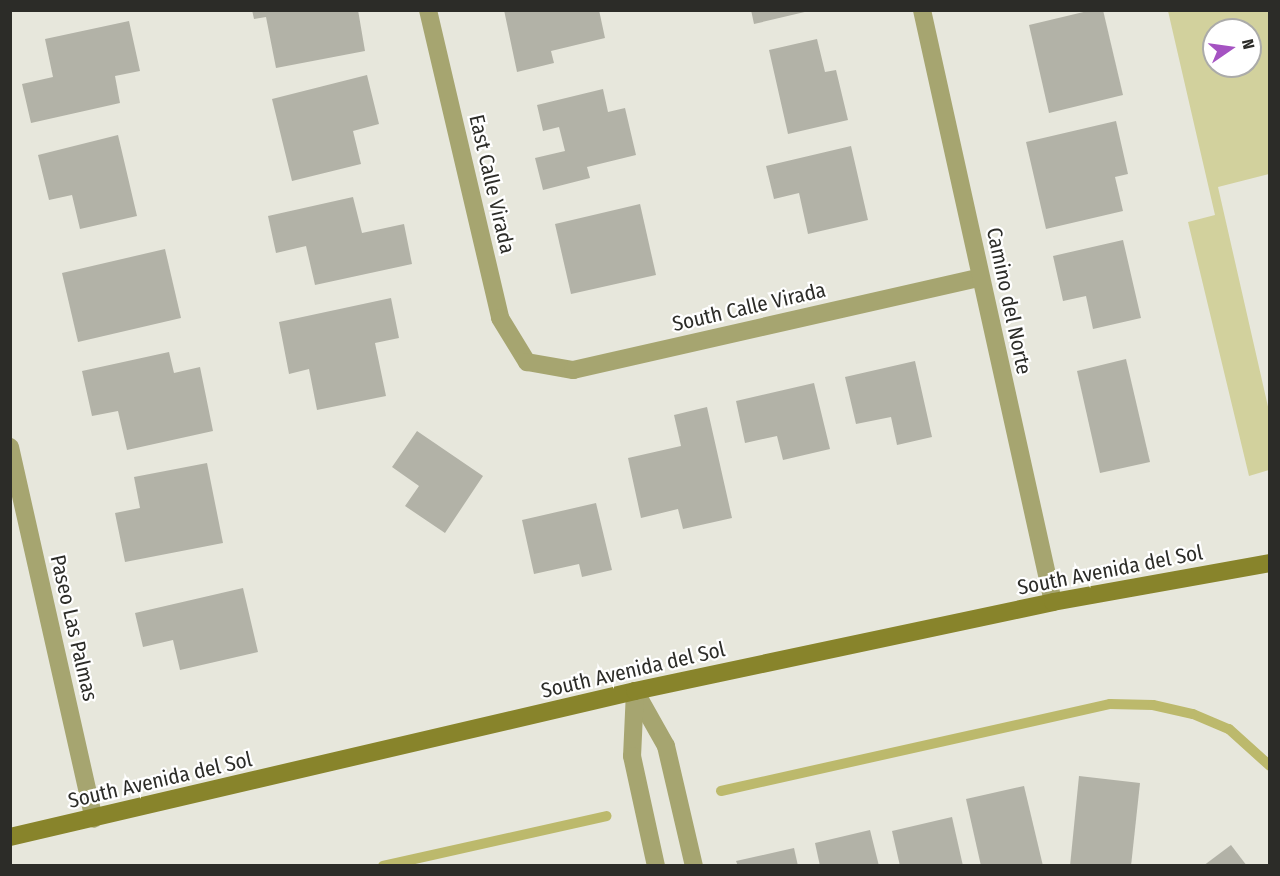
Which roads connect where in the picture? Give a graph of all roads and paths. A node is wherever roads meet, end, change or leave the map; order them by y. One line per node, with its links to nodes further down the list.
1 (428, 10): 4 (street, East Calle Virada)
2 (922, 10): 3 (street, Camino del Norte)
3 (981, 277): 4 (street, South Calle Virada); 7 (street, Camino del Norte)
4 (527, 362)
5 (10, 447): 9 (street, Paseo Las Palmas)
6 (1269, 563): 7 (street, South Avenida del Sol)
7 (1053, 602): 8 (street, South Avenida del Sol)
8 (636, 691): 9 (street, South Avenida del Sol); 11 (street); 12 (street)
9 (94, 819): 10 (street, South Avenida del Sol)
10 (10, 837)
11 (656, 866)
12 (694, 866)

